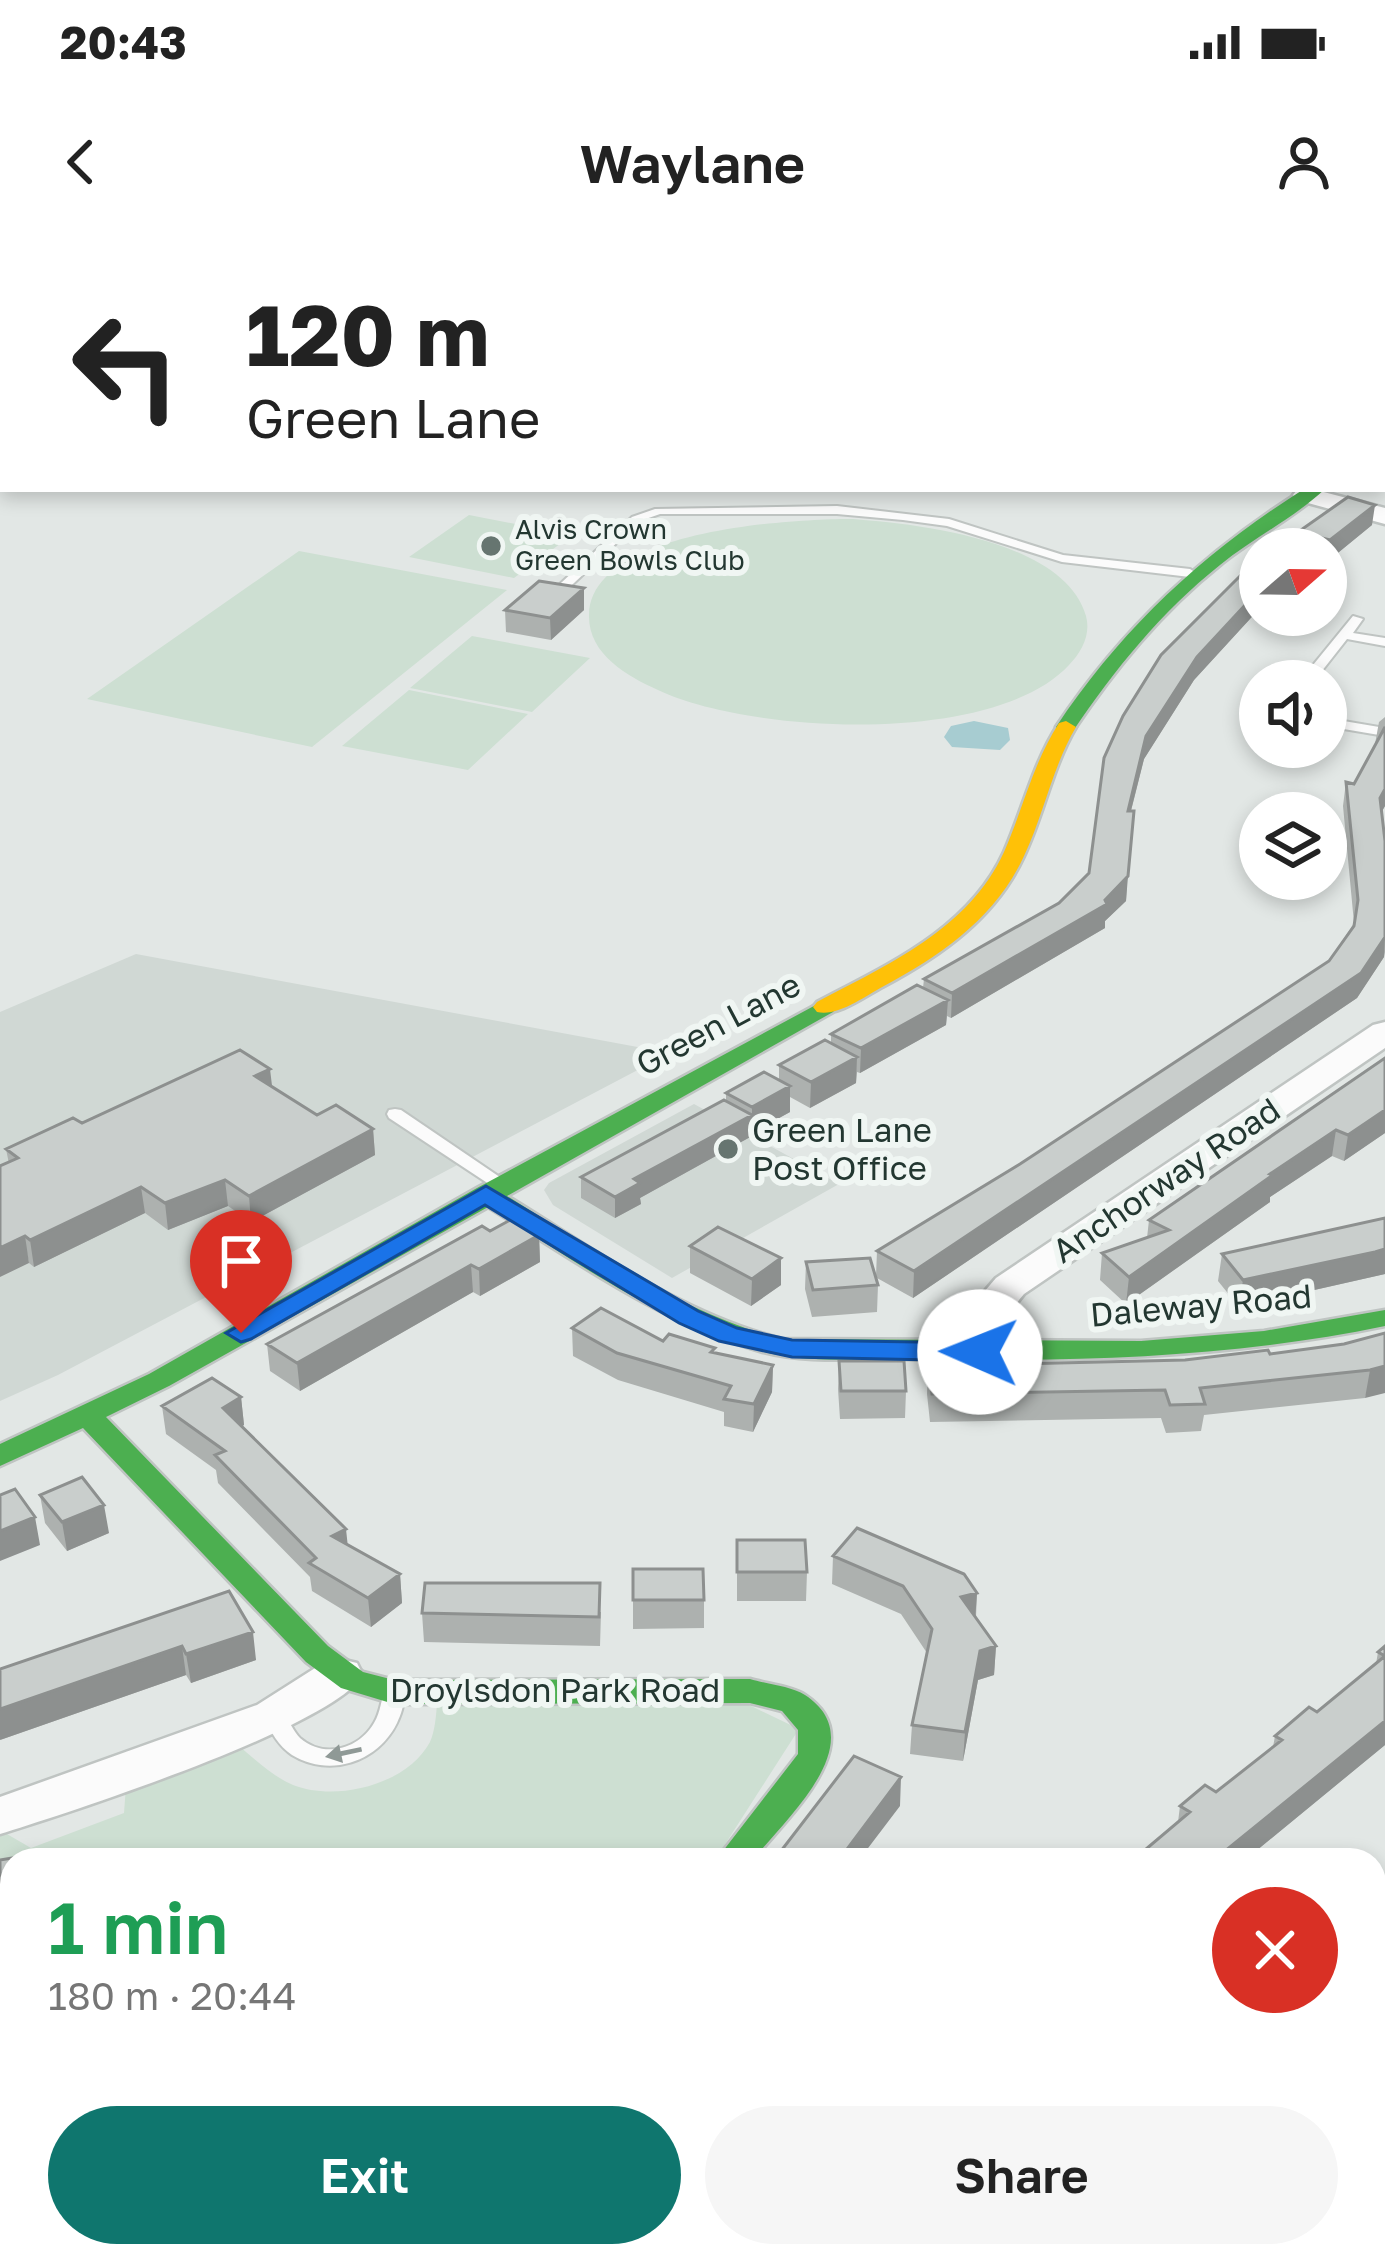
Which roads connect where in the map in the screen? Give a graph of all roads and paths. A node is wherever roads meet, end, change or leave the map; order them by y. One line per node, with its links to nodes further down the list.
1 (1311, 492): 2 (street); 3 (street, Green Lane)
2 (1385, 516)
3 (1190, 572): 4 (lane); 15 (street, Green Lane)
4 (553, 596)
5 (1357, 619): 6 (lane)
6 (1347, 632)
7 (1347, 635): 9 (lane)
8 (1344, 636): 10 (lane)
9 (1385, 642)
10 (1324, 660)
11 (1347, 726): 12 (lane)
12 (1385, 732)
13 (1385, 1032): 17 (street, Anchorway Road)
14 (395, 1114): 15 (lane)
15 (494, 1189): 17 (street, Daleway Road); 18 (street, Green Lane)
16 (1385, 1318): 17 (street, Daleway Road)
17 (980, 1352)
18 (89, 1417): 19 (street, Green Lane); 20 (street, Droylsdon Park Road)
19 (0, 1456)
20 (340, 1675): 21 (street, Droylsdon Park Road); 22 (street)
21 (394, 1691): 22 (lane, one-way to 22); 24 (street, Droylsdon Park Road)
22 (274, 1717): 23 (street)
23 (0, 1816)
24 (743, 1848)

